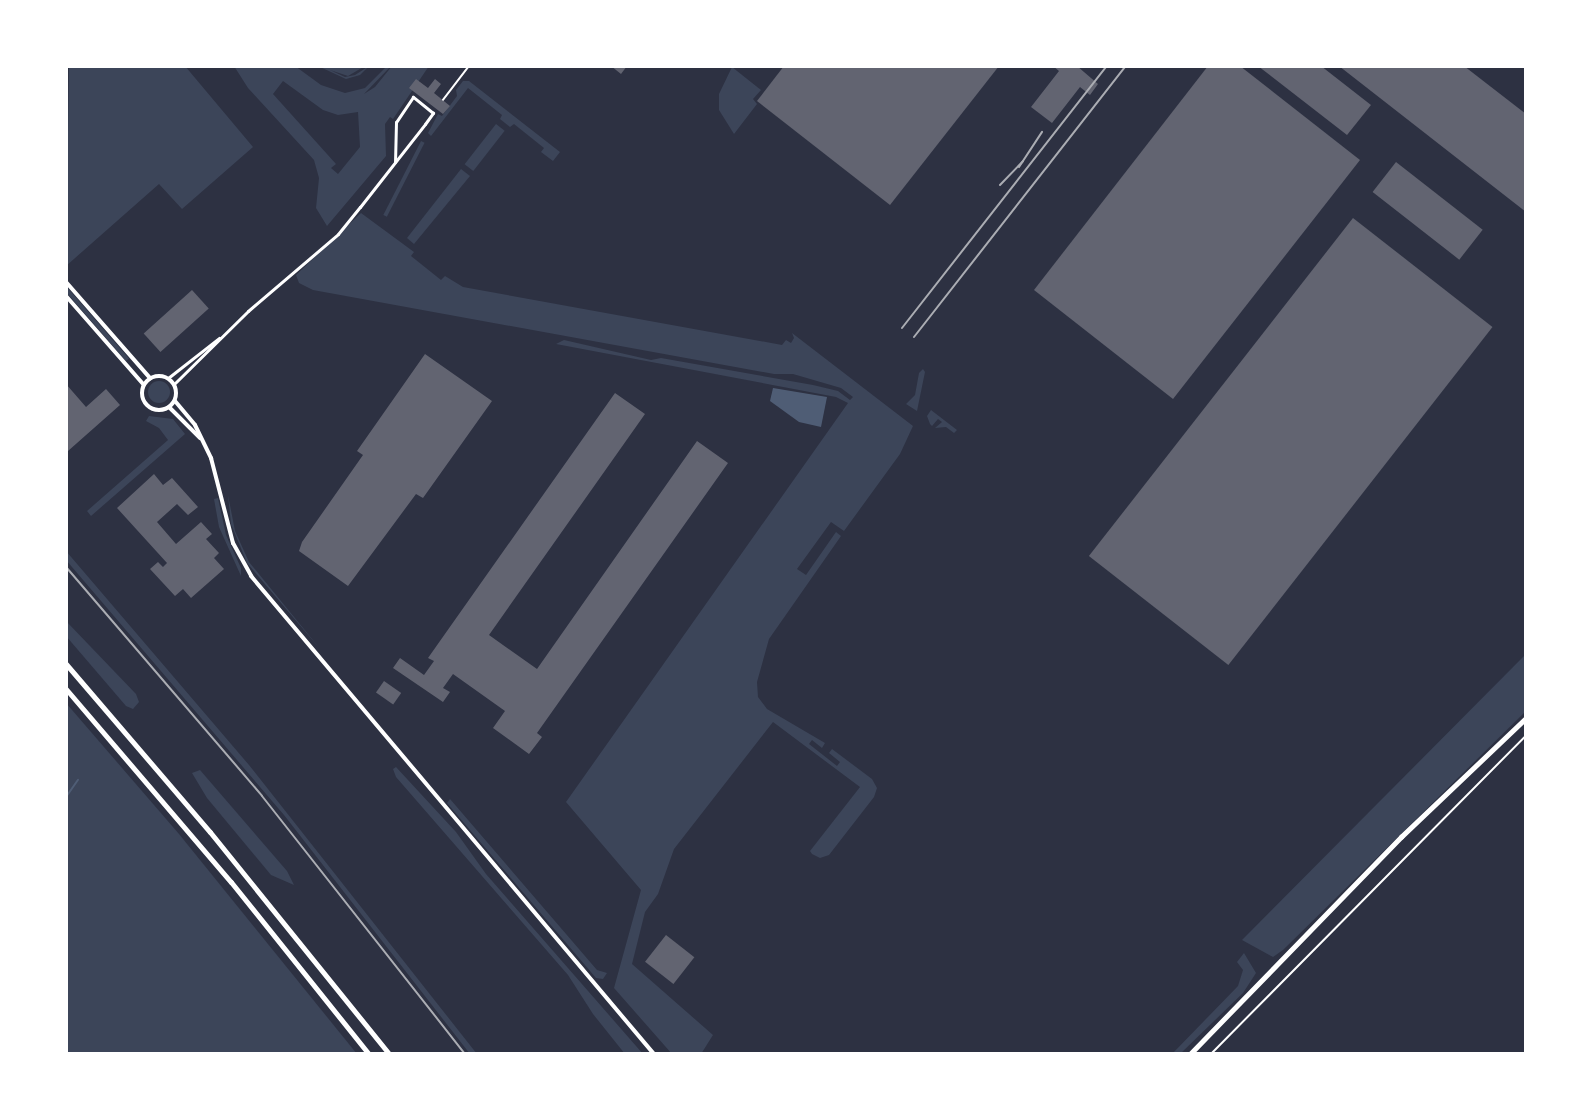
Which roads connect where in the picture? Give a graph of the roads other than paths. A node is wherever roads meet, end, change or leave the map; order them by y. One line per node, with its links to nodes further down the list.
1 (66, 66): 3 (street)
2 (469, 66): 4 (lane)
3 (66, 76)
4 (443, 100)
5 (436, 108): 6 (lane)
6 (433, 113): 7 (street); 7 (street)
7 (395, 162): 10 (street)
8 (66, 282): 11 (street)
9 (66, 296): 14 (street)
10 (223, 335): 12 (street); 13 (street)
11 (150, 378): 12 (street); 14 (street)
12 (168, 378): 13 (street)
13 (174, 384): 15 (street)
14 (144, 385): 16 (street)
15 (175, 401): 16 (street); 17 (street)
16 (170, 407): 17 (street)
17 (203, 441): 23 (street)
18 (66, 664): 22 (highway)
19 (66, 689): 21 (highway)
20 (1526, 718): 24 (main road)
21 (369, 1054)
22 (388, 1054)
23 (654, 1054)
24 (1190, 1054)

